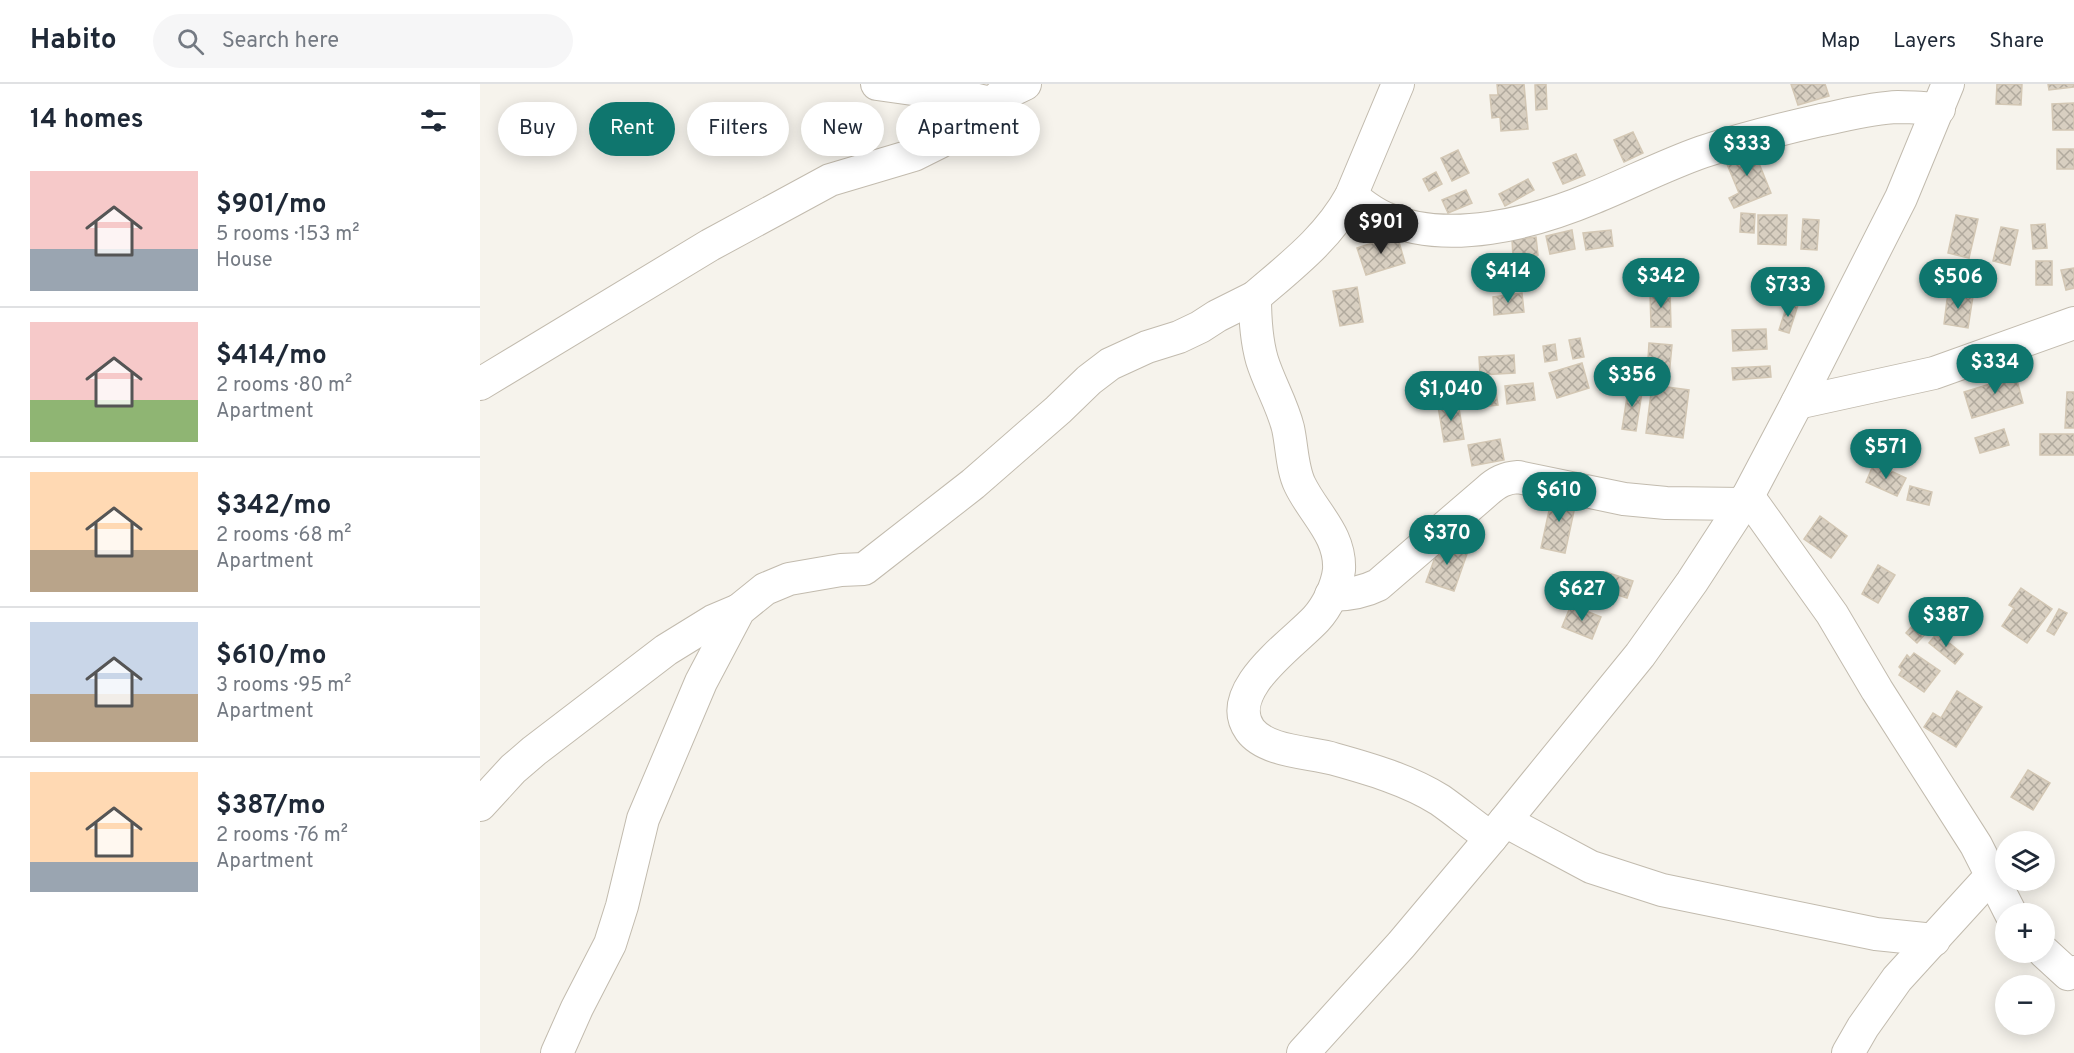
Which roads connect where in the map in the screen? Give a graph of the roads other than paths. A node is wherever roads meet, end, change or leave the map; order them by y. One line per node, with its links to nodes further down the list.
1 (877, 84): 5 (street)
2 (1026, 84): 6 (street)
3 (1398, 84): 8 (street)
4 (1943, 97): 8 (street); 12 (street)
5 (986, 102)
6 (992, 102)
7 (911, 156): 11 (street)
8 (1351, 196): 9 (street)
9 (1255, 297): 14 (street); 15 (street)
10 (2074, 323): 12 (street)
11 (480, 384)
12 (1797, 404): 13 (street)
13 (1746, 500): 14 (street); 17 (street); 18 (street)
14 (1331, 595): 17 (street)
15 (739, 610): 16 (street); 23 (street)
16 (480, 805)
17 (1498, 830): 20 (street); 24 (street)
18 (1991, 876): 19 (street); 20 (street)
19 (2006, 903)
20 (1934, 940): 25 (street)
21 (2055, 962): 22 (street)
22 (2074, 972)
23 (557, 1053)
24 (1302, 1053)
25 (1848, 1053)

